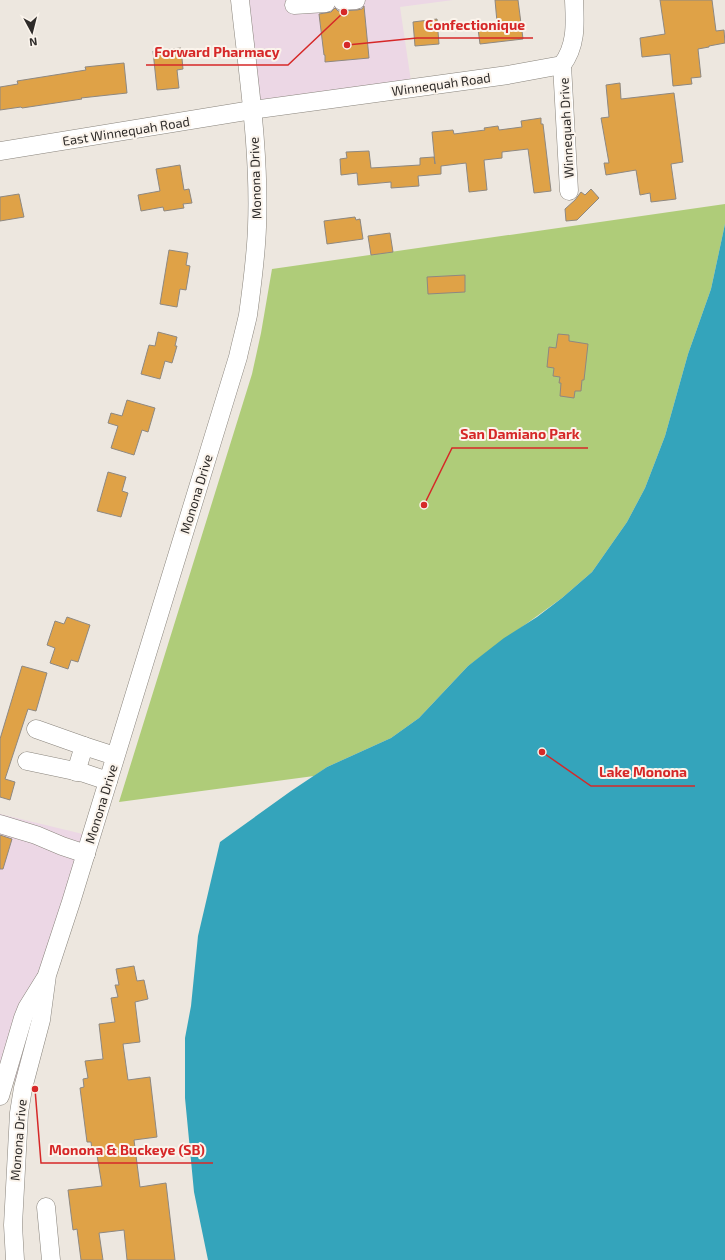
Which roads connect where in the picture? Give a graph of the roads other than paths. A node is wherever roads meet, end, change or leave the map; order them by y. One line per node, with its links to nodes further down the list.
1 (240, 0): 6 (street, Monona Drive)
2 (574, 0): 5 (street)
3 (341, 1): 4 (street)
4 (294, 5)
5 (562, 65): 6 (street, Winnequah Road); 8 (street, Winnequah Drive)
6 (252, 110): 7 (street, East Winnequah Road); 11 (street, Monona Drive)
7 (0, 151)
8 (569, 191)
9 (36, 729): 10 (street)
10 (84, 746): 11 (street); 13 (street)
11 (115, 756): 14 (street, Monona Drive)
12 (27, 761): 13 (street)
13 (76, 772): 14 (street)
14 (108, 781): 16 (street, Monona Drive)
15 (0, 824): 16 (street)
16 (86, 854): 17 (street, Monona Drive)
17 (48, 975): 18 (street, Monona Drive); 19 (street, Monona Drive)
18 (0, 1096)
19 (7, 1187): 21 (street, Monona Drive)
20 (46, 1207): 22 (street)
21 (15, 1260)
22 (51, 1260)

